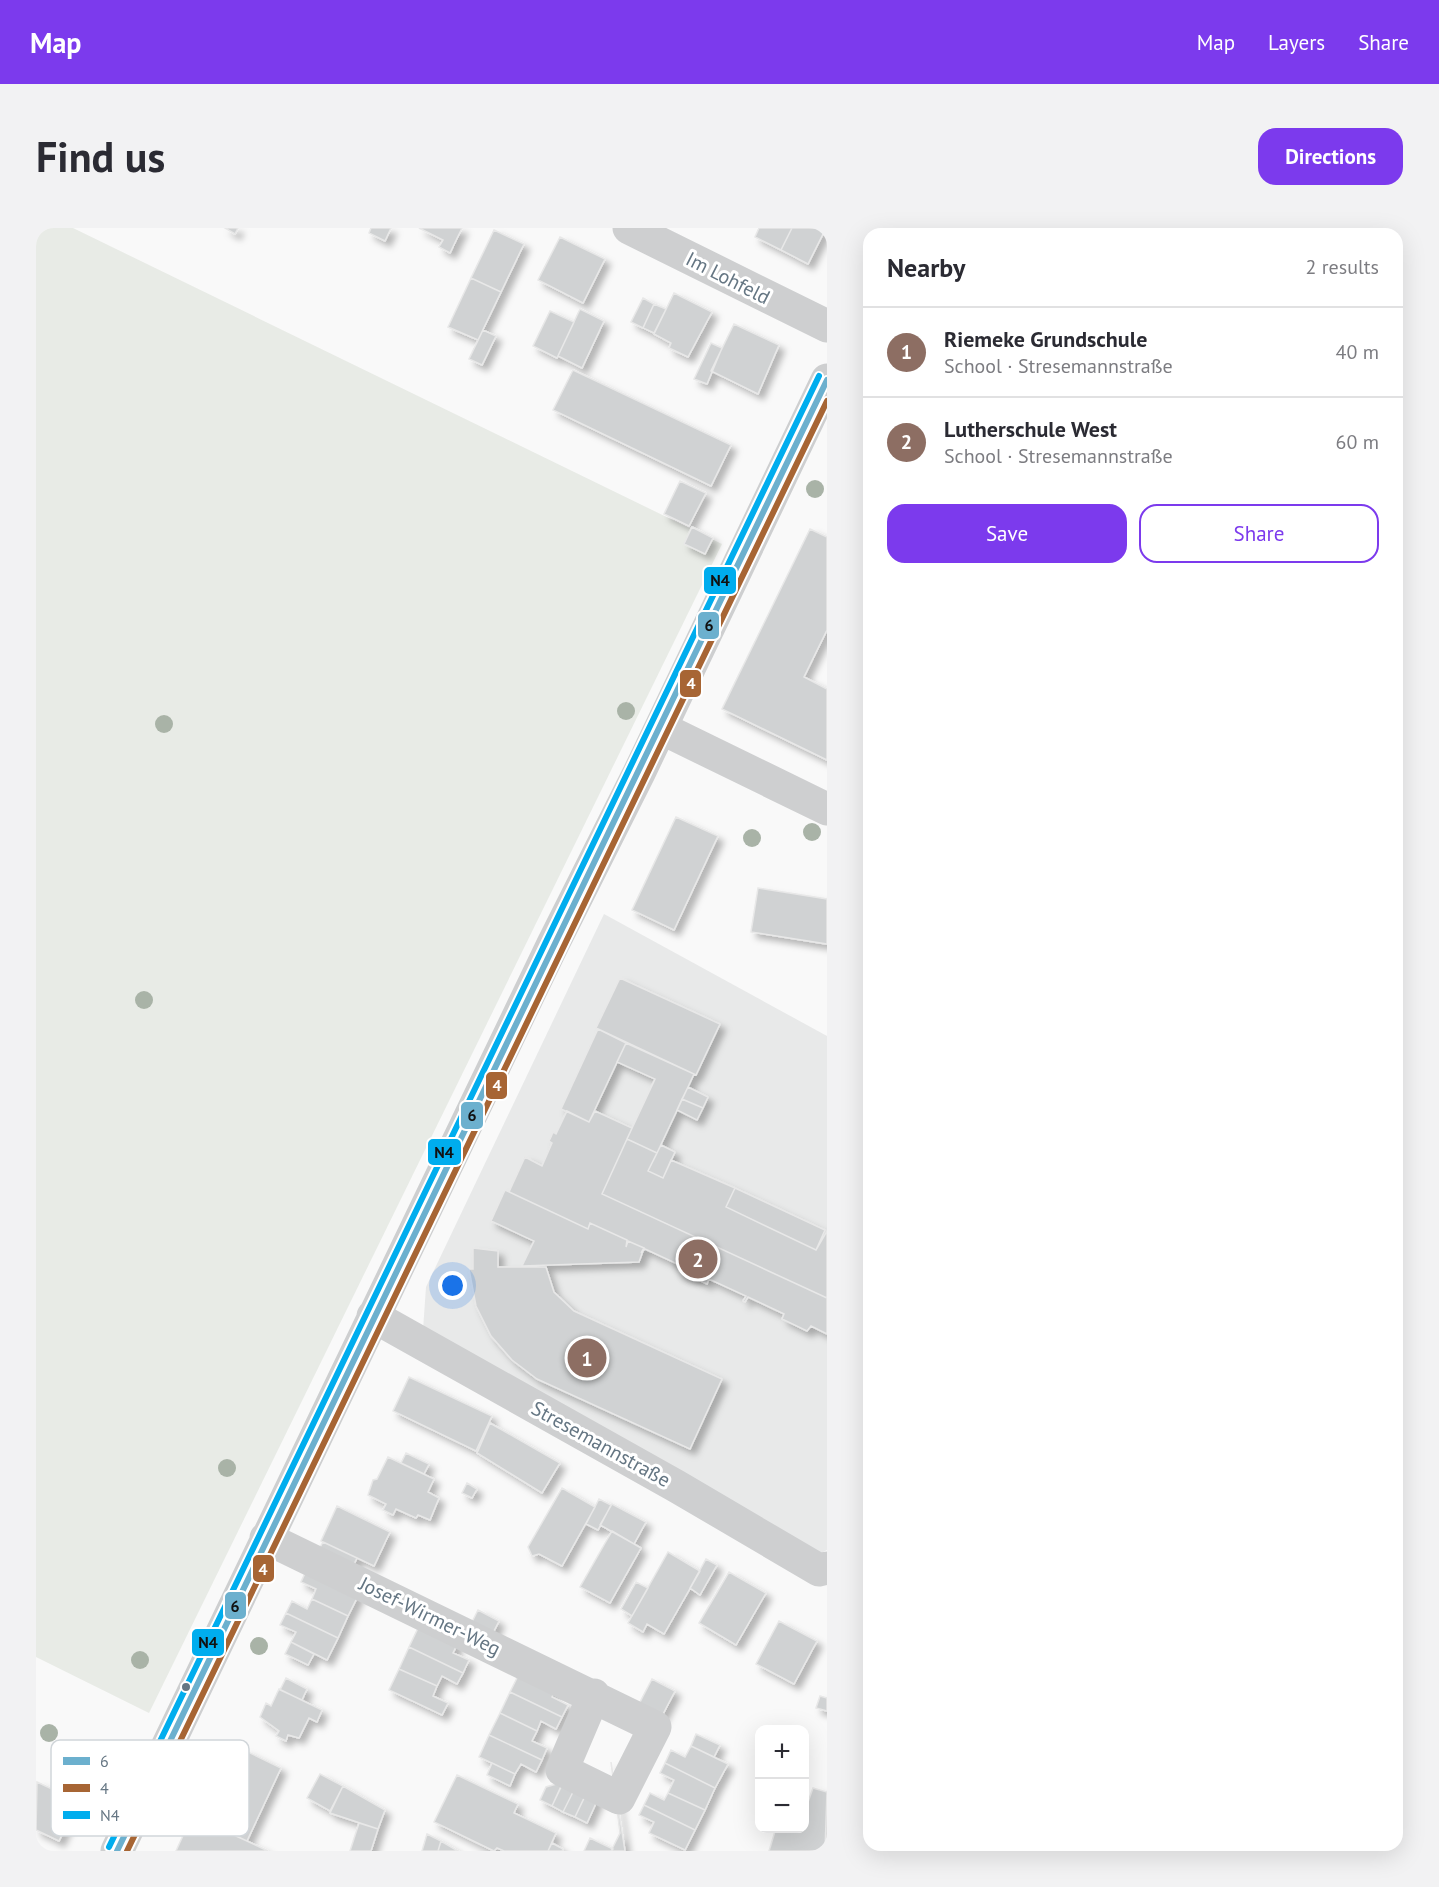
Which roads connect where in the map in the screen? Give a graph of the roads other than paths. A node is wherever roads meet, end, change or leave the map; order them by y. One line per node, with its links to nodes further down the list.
1 (629, 228): 2 (street, Im Lohfeld)
2 (827, 326)
3 (827, 380): 4 (street)
4 (661, 728): 5 (street); 6 (street)
5 (827, 809)
6 (373, 1316): 7 (street); 8 (street, Stresemannstraße)
7 (266, 1538): 9 (street, Josef-Wirmer-Weg); 10 (street)
8 (827, 1568)
9 (594, 1695)
10 (170, 1740)
11 (124, 1836): 12 (street)
12 (117, 1851)

